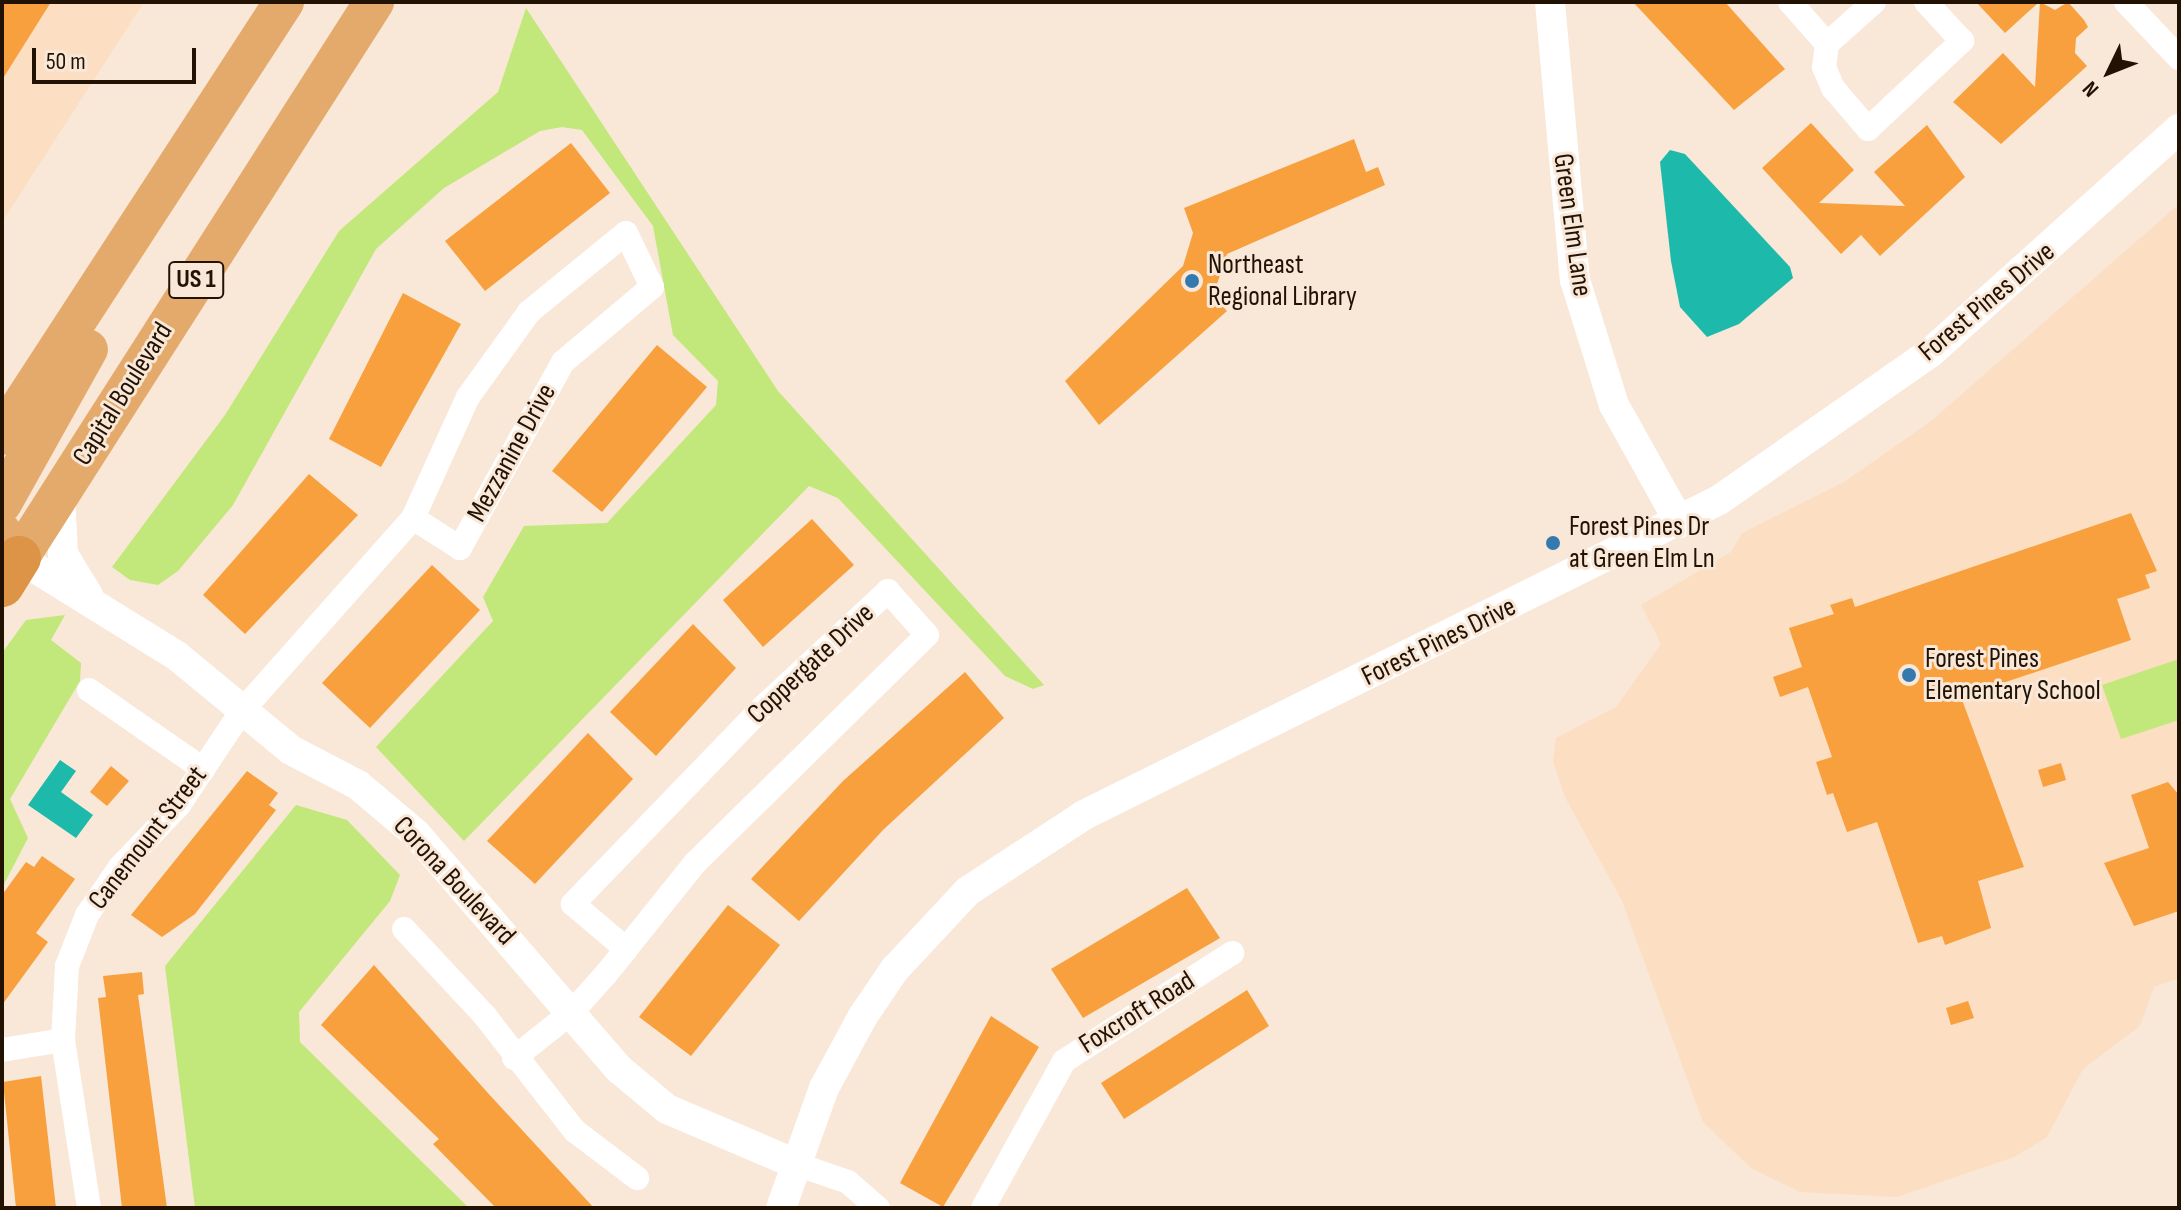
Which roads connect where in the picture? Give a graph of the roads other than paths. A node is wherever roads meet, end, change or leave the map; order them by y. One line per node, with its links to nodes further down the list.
1 (284, 2): 10 (highway, US 1)
2 (374, 2): 13 (highway, Capital Boulevard / US 1)
3 (1550, 2): 16 (street, Green Elm Lane)
4 (1790, 2): 8 (street)
5 (1874, 2): 8 (street)
6 (1926, 2): 8 (street)
7 (2126, 2): 9 (street)
8 (1827, 44)
9 (2179, 58)
10 (210, 117): 12 (highway, US 1); 14 (highway)
11 (2179, 129): 16 (street, Forest Pines Drive)
12 (2, 435)
13 (60, 493): 17 (highway, Capital Boulevard / US 1); 18 (street, Corona Boulevard)
14 (2, 503)
15 (413, 518): 15 (street, Mezzanine Drive); 20 (street, Mezzanine Drive)
16 (1680, 523): 29 (street, Forest Pines Drive)
17 (8, 559): 18 (street, Corona Boulevard)
18 (96, 606): 20 (street, Corona Boulevard)
19 (89, 690): 21 (street)
20 (241, 712): 21 (street, Canemount Street); 25 (street, Corona Boulevard)
21 (203, 769): 26 (street, Canemount Street)
22 (404, 929): 28 (street)
23 (626, 949): 23 (street, Coppergate Drive); 25 (street, Coppergate Drive)
24 (1232, 953): 34 (street, Foxcroft Road)
25 (573, 1011): 28 (street, Coppergate Drive); 29 (street, Corona Boulevard)
26 (63, 1040): 27 (street); 31 (street, Canemount Street)
27 (2, 1050)
28 (514, 1058): 30 (street)
29 (796, 1164): 32 (street, Forest Pines Drive); 33 (street)
30 (637, 1178)
31 (89, 1208)
32 (781, 1208)
33 (878, 1208)
34 (983, 1208)

